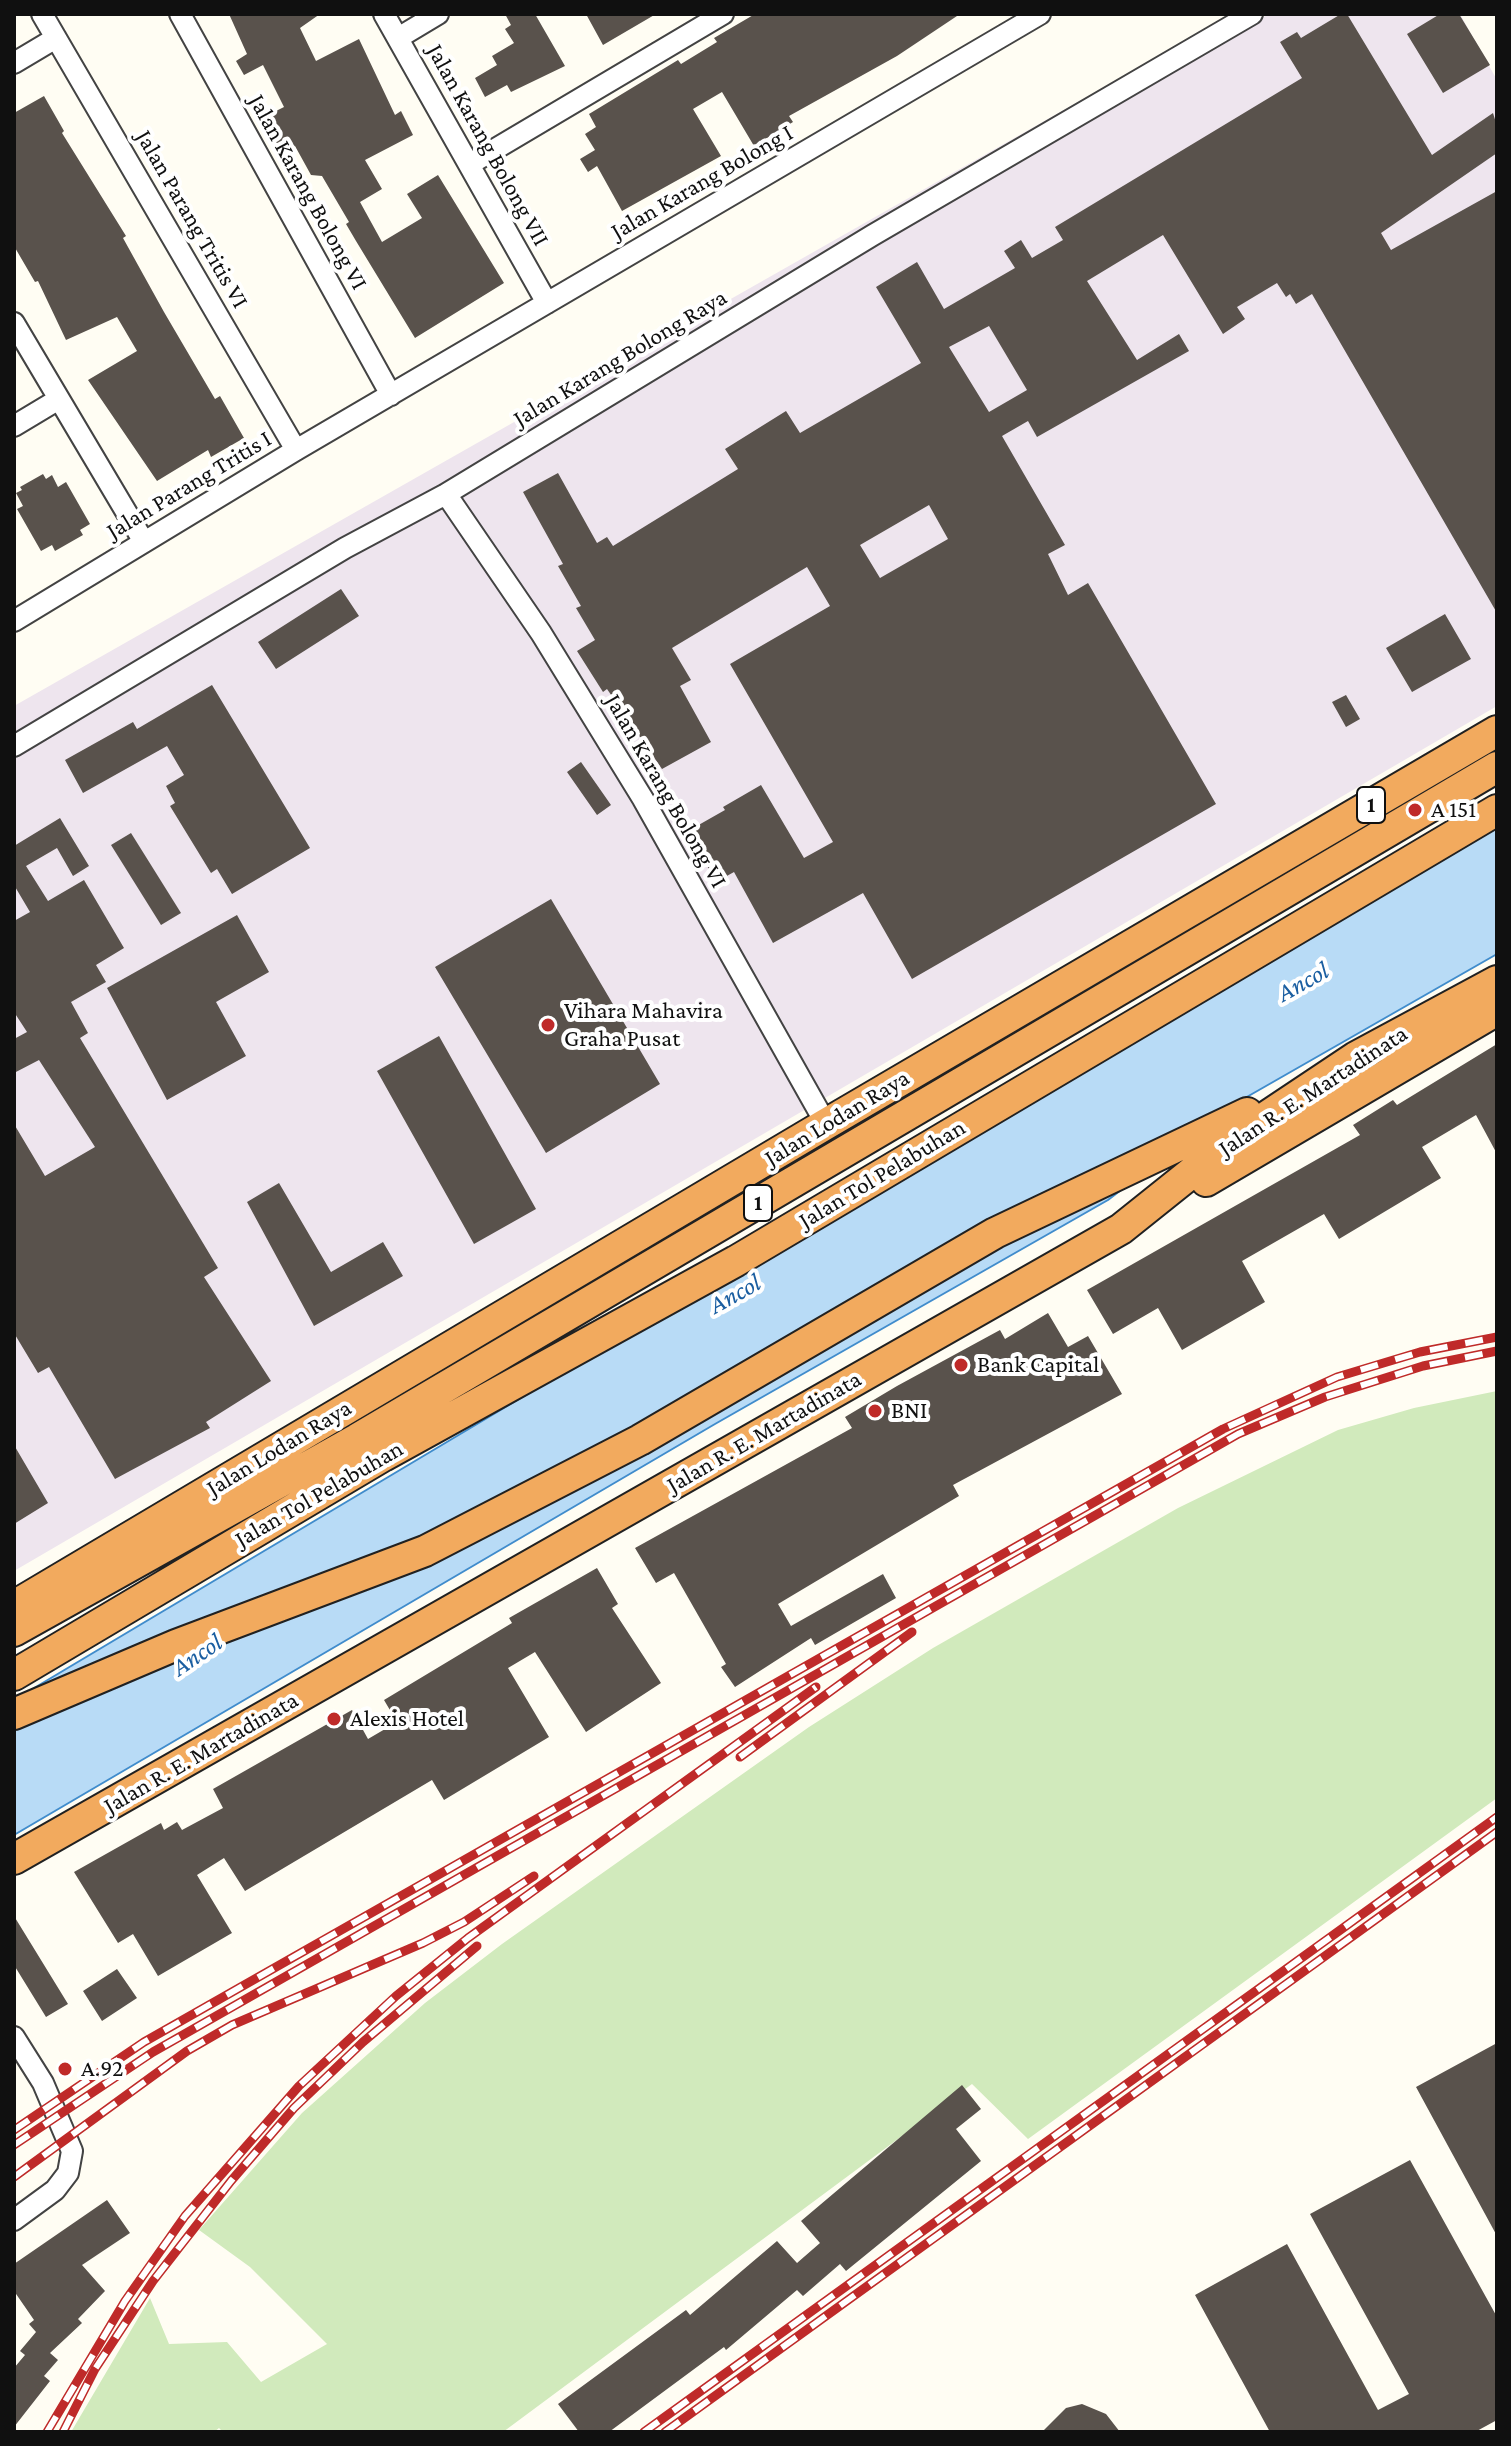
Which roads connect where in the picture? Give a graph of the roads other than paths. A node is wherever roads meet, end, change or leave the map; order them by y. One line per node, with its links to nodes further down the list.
1 (42, 14): 8 (street, Jalan Parang Tritis VI)
2 (180, 14): 14 (street, Jalan Karang Bolong VI)
3 (384, 14): 9 (street, Jalan Karang Bolong VII)
4 (438, 14): 9 (street)
5 (723, 14): 11 (street)
6 (1040, 14): 12 (street, Jalan Karang Bolong I)
7 (1252, 14): 18 (street, Jalan Karang Bolong Raya)
8 (56, 38): 10 (street); 17 (street, Jalan Parang Tritis VI)
9 (398, 38): 11 (street, Jalan Karang Bolong VII)
10 (14, 63)
11 (470, 164): 12 (street, Jalan Karang Bolong VII)
12 (547, 303): 14 (street, Jalan Karang Bolong I)
13 (14, 323): 15 (street)
14 (391, 395): 17 (street, Jalan Parang Tritis I)
15 (59, 399): 16 (street); 19 (street)
16 (14, 426)
17 (296, 450): 19 (street, Jalan Parang Tritis I)
18 (446, 494): 22 (street, Jalan Karang Bolong Raya); 28 (street, Jalan Karang Bolong VI)
19 (144, 542): 20 (street, Jalan Parang Tritis I)
20 (14, 621)
21 (1497, 731): 28 (highway, Jalan Lodan Raya / 1)
22 (14, 746)
23 (1497, 767): 33 (highway, Jalan Tol Pelabuhan / 1)
24 (1497, 810): 34 (highway, Jalan Tol Pelabuhan / 1)
25 (1497, 981): 27 (highway, Jalan R. E. Martadinata)
26 (1497, 1010): 29 (highway)
27 (1356, 1057): 29 (highway, Jalan R. E. Martadinata); 35 (highway)
28 (826, 1124): 30 (highway, Jalan Lodan Raya / 1)
29 (1121, 1229): 36 (highway, Jalan R. E. Martadinata)
30 (522, 1304): 31 (highway); 32 (highway, Jalan Lodan Raya / 1)
31 (14, 1585)
32 (14, 1606)
33 (14, 1631)
34 (14, 1675)
35 (14, 1714)
36 (14, 1859)
37 (14, 2037): 38 (street)
38 (14, 2220)

